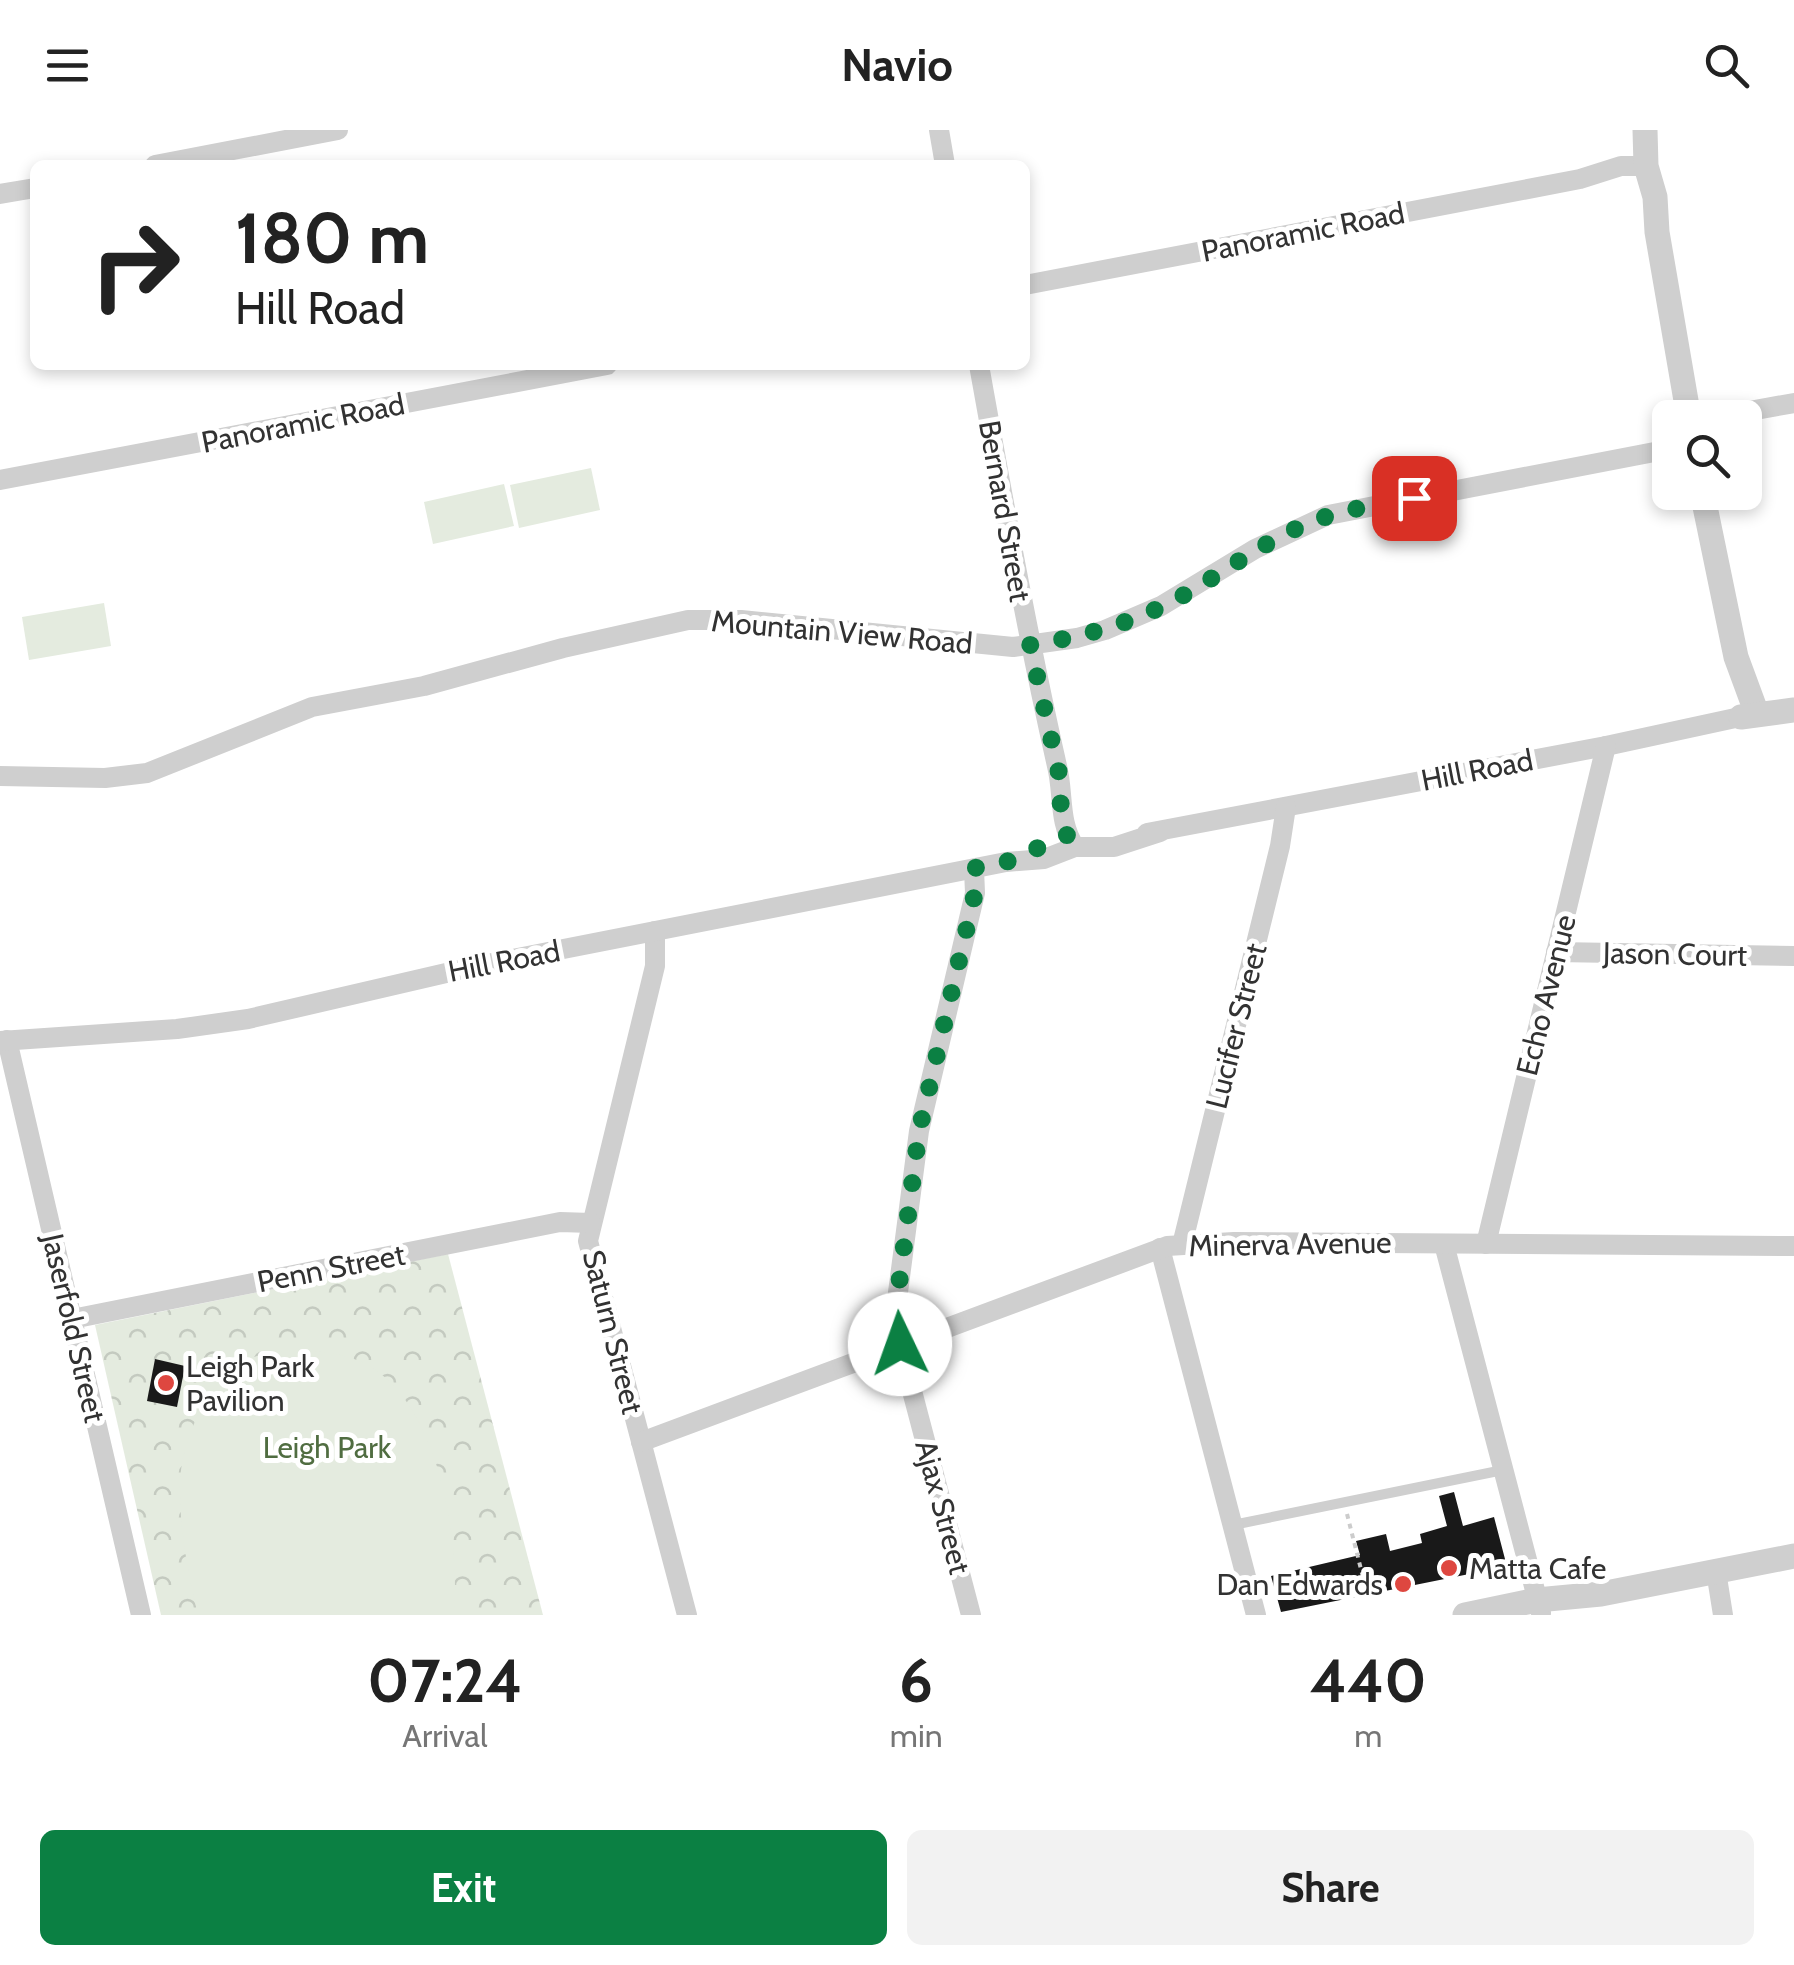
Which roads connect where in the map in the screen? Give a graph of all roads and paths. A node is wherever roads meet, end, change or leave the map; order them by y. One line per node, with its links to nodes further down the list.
1 (338, 130): 5 (street)
2 (939, 130): 6 (street)
3 (1635, 130): 7 (street)
4 (1645, 130): 7 (street)
5 (180, 160)
6 (944, 160)
7 (1638, 168): 10 (street, Panoramic Road); 13 (street)
8 (30, 189): 9 (street)
9 (0, 194)
10 (1030, 284)
11 (581, 370): 17 (street, Panoramic Road)
12 (981, 370): 19 (street, Bernard Street)
13 (1686, 400)
14 (1794, 403): 15 (street)
15 (1762, 409)
16 (1652, 453): 19 (street, Mountain View Road)
17 (0, 480)
18 (1706, 510): 21 (street)
19 (1030, 645): 23 (street, Mountain View Road); 25 (street, Bernard Street)
20 (1794, 710): 21 (street, Hill Road)
21 (1749, 715): 22 (street, Hill Road)
22 (1606, 746): 24 (street, Hill Road); 28 (street, Echo Avenue)
23 (0, 776)
24 (1286, 806): 25 (street, Hill Road); 32 (street, Lucifer Street)
25 (1073, 839): 26 (street, Hill Road)
26 (974, 868): 27 (street, Hill Road); 38 (street, Ajax Street)
27 (655, 931): 30 (street, Hill Road); 31 (street, Saturn Street)
28 (1556, 952): 29 (street, Jason Court); 34 (street, Echo Avenue)
29 (1794, 956)
30 (3, 1041): 37 (street, Jaserfold Street)
31 (591, 1222): 37 (street, Penn Street); 39 (street, Saturn Street)
32 (1182, 1244): 33 (street, Minerva Avenue); 36 (street, Minerva Avenue)
33 (1444, 1244): 34 (street, Minerva Avenue); 40 (street)
34 (1486, 1244): 35 (street, Minerva Avenue)
35 (1794, 1246)
36 (1160, 1248): 38 (street, Minerva Avenue); 42 (street)
37 (72, 1319): 47 (street, Jaserfold Street)
38 (900, 1344): 39 (street, Minerva Avenue); 49 (street, Ajax Street)
39 (641, 1442): 48 (street, Saturn Street)
40 (1503, 1470): 41 (lane); 46 (street)
41 (1344, 1502): 42 (lane); 45 (path)
42 (1232, 1525): 50 (street)
43 (1794, 1556): 44 (street)
44 (1716, 1571): 46 (street); 52 (street)
45 (1368, 1597)
46 (1529, 1610): 51 (street)
47 (141, 1615)
48 (686, 1615)
49 (972, 1615)
50 (1256, 1615)
51 (1466, 1615)
52 (1723, 1615)

